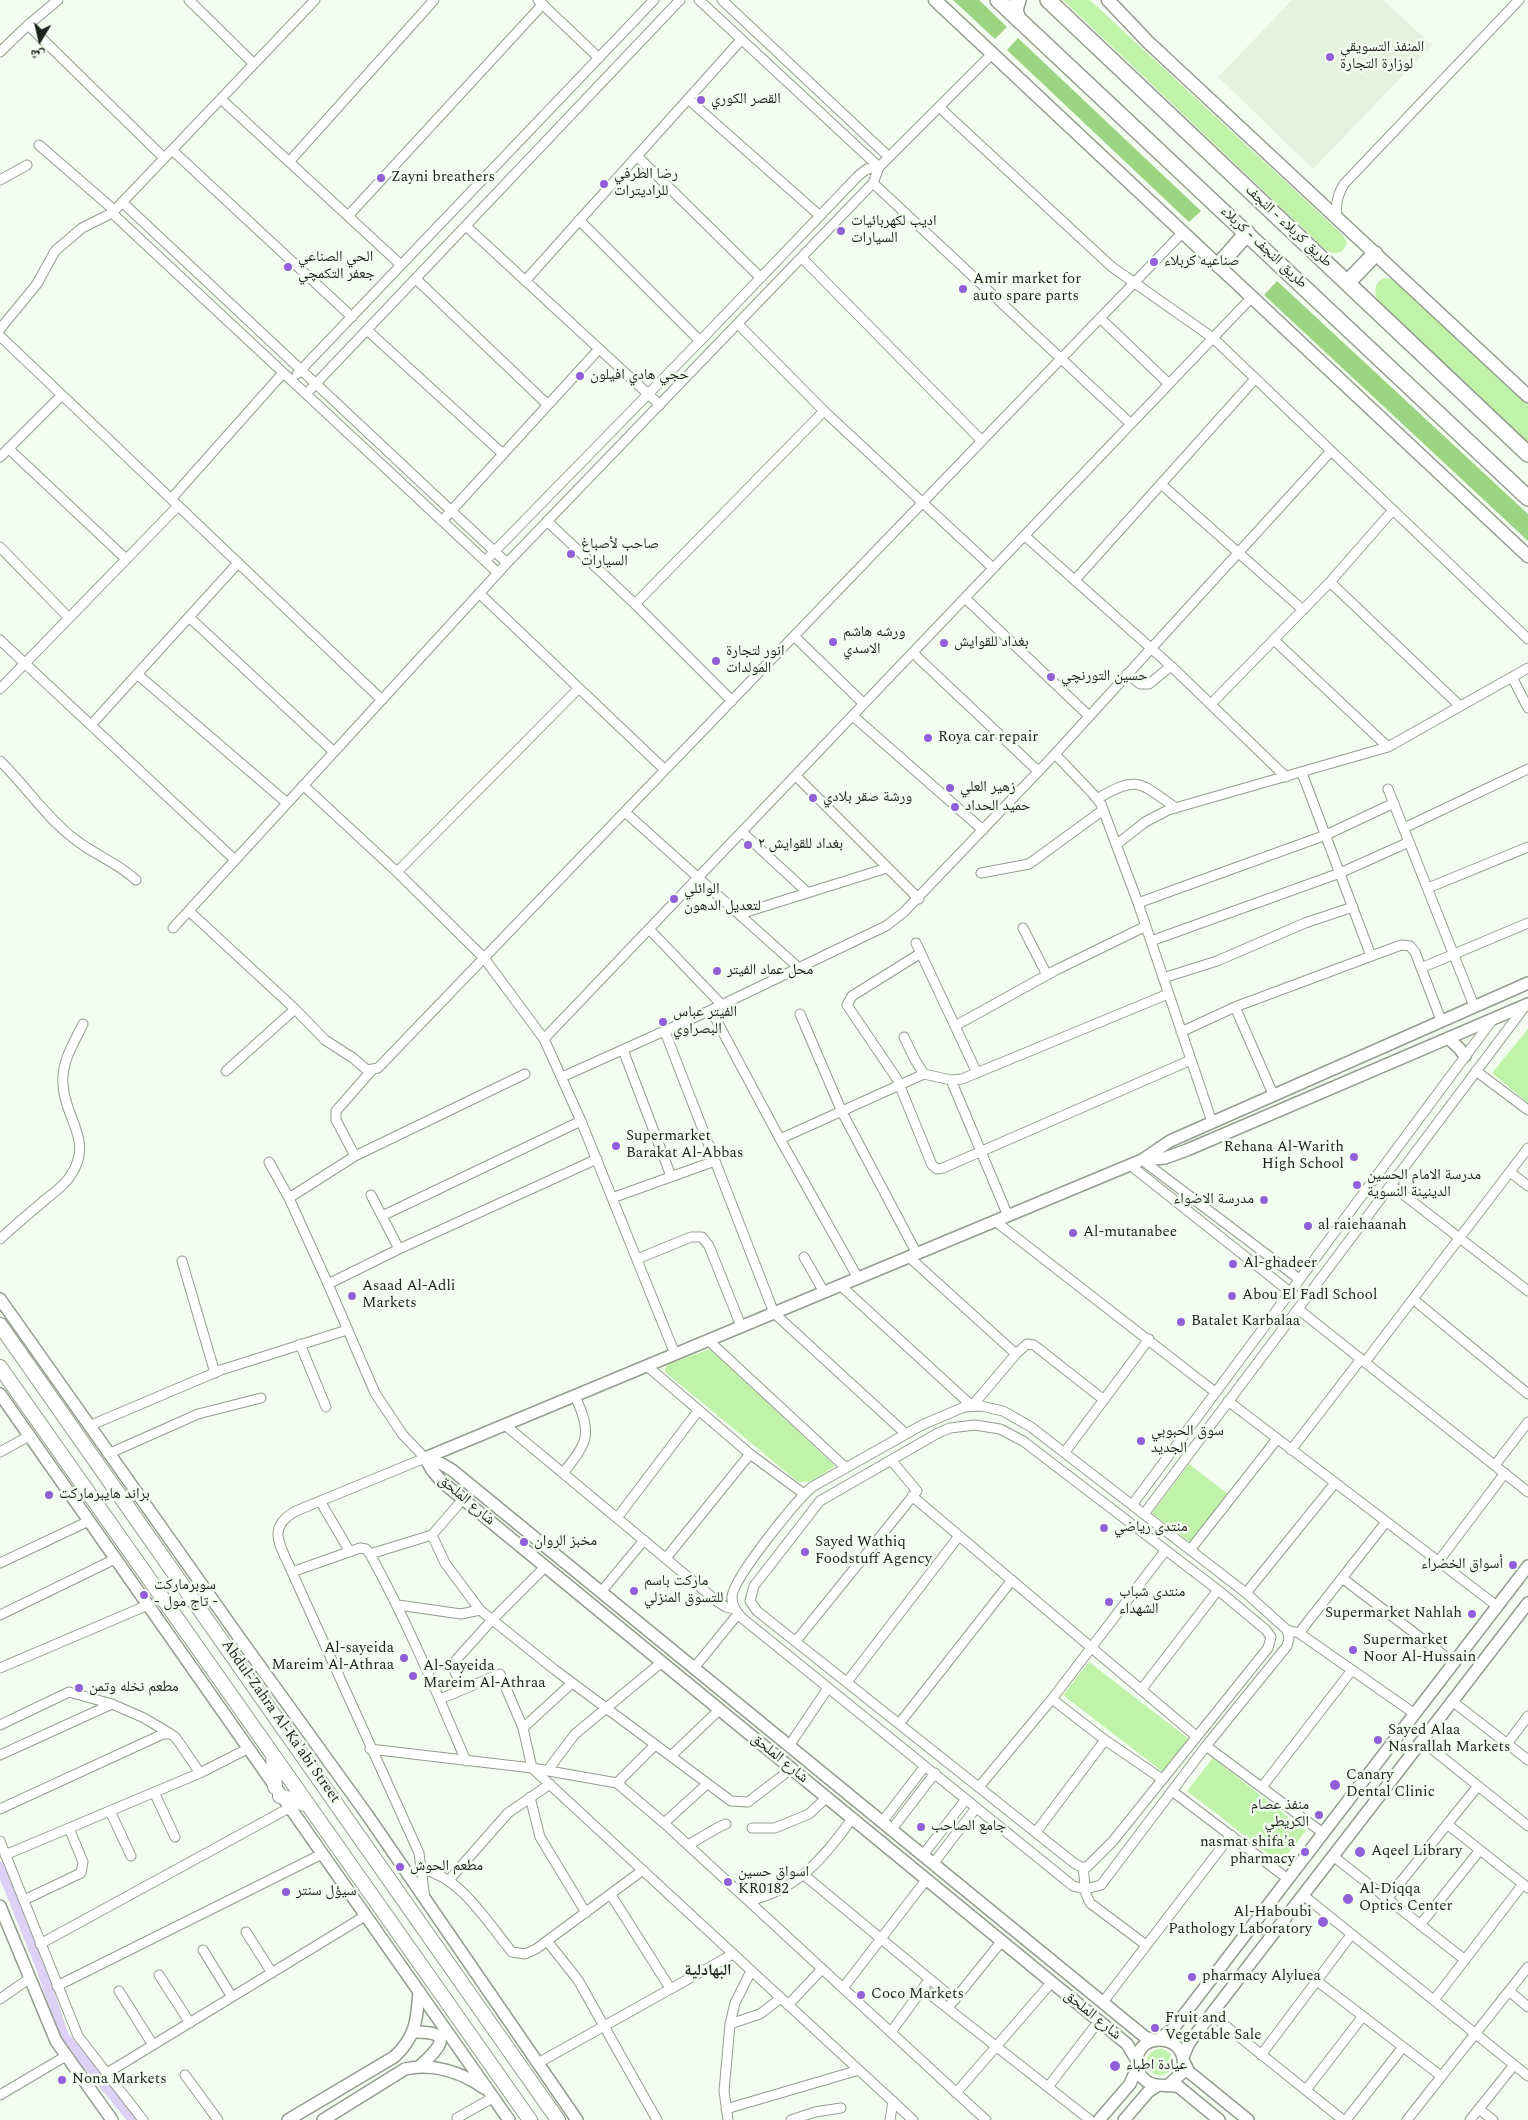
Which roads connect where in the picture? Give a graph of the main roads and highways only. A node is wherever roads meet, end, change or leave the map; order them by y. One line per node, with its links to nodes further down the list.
1 (935, 0): 9 (main road)
2 (998, 0): 6 (highway, طريق النجف - كربلاء)
3 (1018, 0): 6 (highway)
4 (1048, 0): 10 (highway, طريق كربلاء - النجف)
5 (1110, 1): 8 (main road)
6 (1018, 19): 7 (highway, طريق النجف - كربلاء)
7 (1247, 233): 9 (highway); 13 (highway, طريق النجف - كربلاء)
8 (1375, 254): 10 (highway); 11 (main road)
9 (1219, 265): 14 (main road)
10 (1347, 283): 12 (highway, طريق كربلاء - النجف)
11 (1528, 396)
12 (1528, 454)
13 (1528, 498)
14 (1528, 556)
15 (0, 1325): 17 (main road, Abdul-Zahra Al-Ka'abi Street)
16 (0, 1367): 18 (main road, Abdul-Zahra Al-Ka'abi Street)
17 (144, 1528): 18 (main road); 19 (main road, Abdul-Zahra Al-Ka'abi Street)
18 (124, 1543): 20 (main road, Abdul-Zahra Al-Ka'abi Street)
19 (172, 1569): 20 (main road); 24 (main road, Abdul-Zahra Al-Ka'abi Street)
20 (149, 1579): 21 (main road, Abdul-Zahra Al-Ka'abi Street)
21 (273, 1755): 22 (main road, Abdul-Zahra Al-Ka'abi Street); 22 (main road)
22 (308, 1805): 23 (main road, Abdul-Zahra Al-Ka'abi Street)
23 (530, 2120)
24 (558, 2120)

